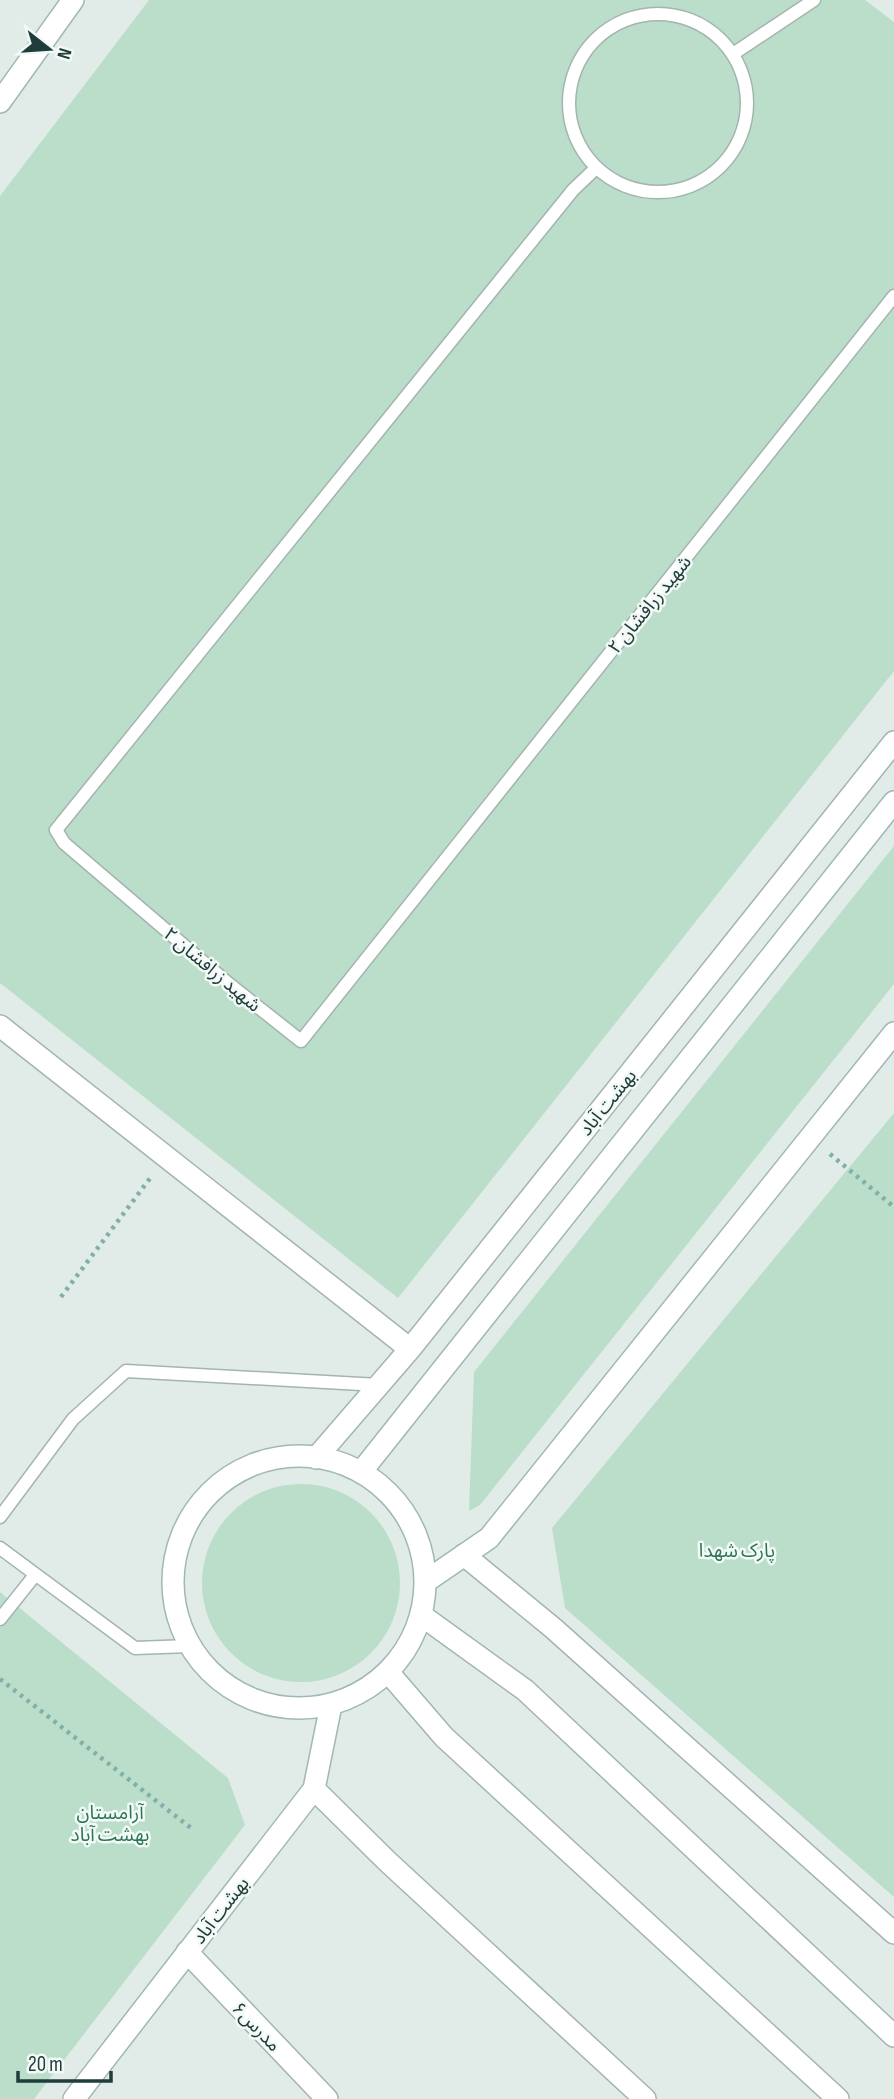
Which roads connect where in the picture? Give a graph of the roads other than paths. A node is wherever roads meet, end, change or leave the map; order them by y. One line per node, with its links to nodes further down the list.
1 (73, 0): 4 (street)
2 (814, 0): 3 (lane)
3 (733, 54): 5 (lane); 5 (lane)
4 (0, 102)
5 (596, 168): 6 (lane, شهید زرافشان ۲)
6 (894, 296)
7 (894, 742): 11 (street, بهشت آباد)
8 (894, 802): 14 (street, بهشت آباد)
9 (0, 1026): 11 (street)
10 (894, 1033): 17 (street)
11 (410, 1349): 12 (street, بهشت آباد)
12 (379, 1385): 13 (street, بهشت آباد); 15 (lane)
13 (316, 1458): 14 (street); 22 (street)
14 (362, 1472): 19 (street)
15 (0, 1517)
16 (0, 1548): 18 (lane)
17 (464, 1555): 19 (street); 26 (street)
18 (35, 1575): 21 (lane); 22 (lane)
19 (425, 1582): 20 (street)
20 (421, 1615): 23 (street); 28 (street)
21 (0, 1619)
22 (190, 1646): 24 (street)
23 (388, 1672): 24 (street); 32 (street)
24 (331, 1704): 25 (street, بهشت آباد)
25 (314, 1789): 27 (street, بهشت آباد); 31 (street)
26 (894, 1933)
27 (187, 1952): 29 (street, بهشت آباد); 30 (street, مدرس۶)
28 (894, 2036)
29 (74, 2099)
30 (327, 2099)
31 (645, 2099)
32 (838, 2099)

